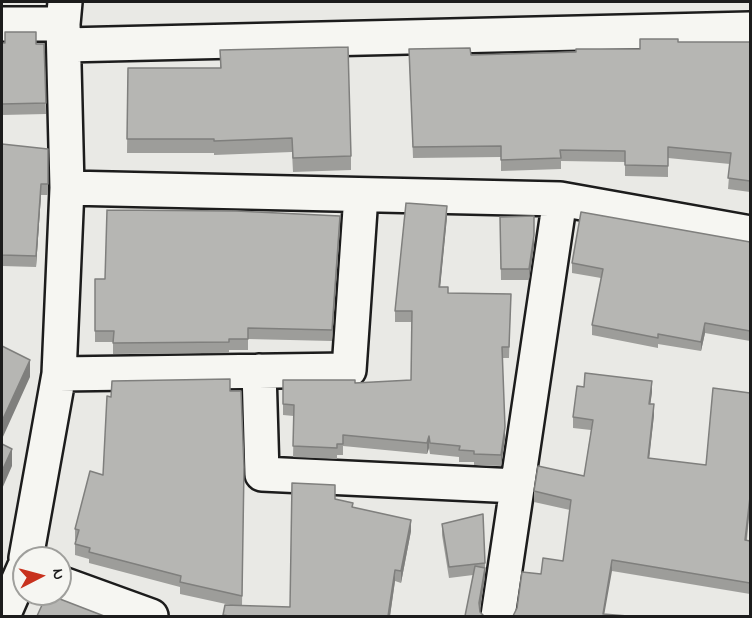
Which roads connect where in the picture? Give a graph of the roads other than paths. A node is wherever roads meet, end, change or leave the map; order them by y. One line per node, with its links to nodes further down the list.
1 (2, 24): 2 (street)
2 (64, 24): 3 (street); 4 (street)
3 (750, 29)
4 (67, 189): 5 (street); 9 (street)
5 (362, 195): 6 (street); 8 (street)
6 (560, 199): 7 (street); 10 (street)
7 (750, 233)
8 (260, 371): 9 (street); 10 (street)
9 (59, 374): 11 (street)
10 (517, 486): 16 (street)
11 (28, 546)
12 (72, 587): 15 (street)
13 (12, 596): 14 (street)
14 (3, 616)
15 (151, 616)
16 (498, 616)

